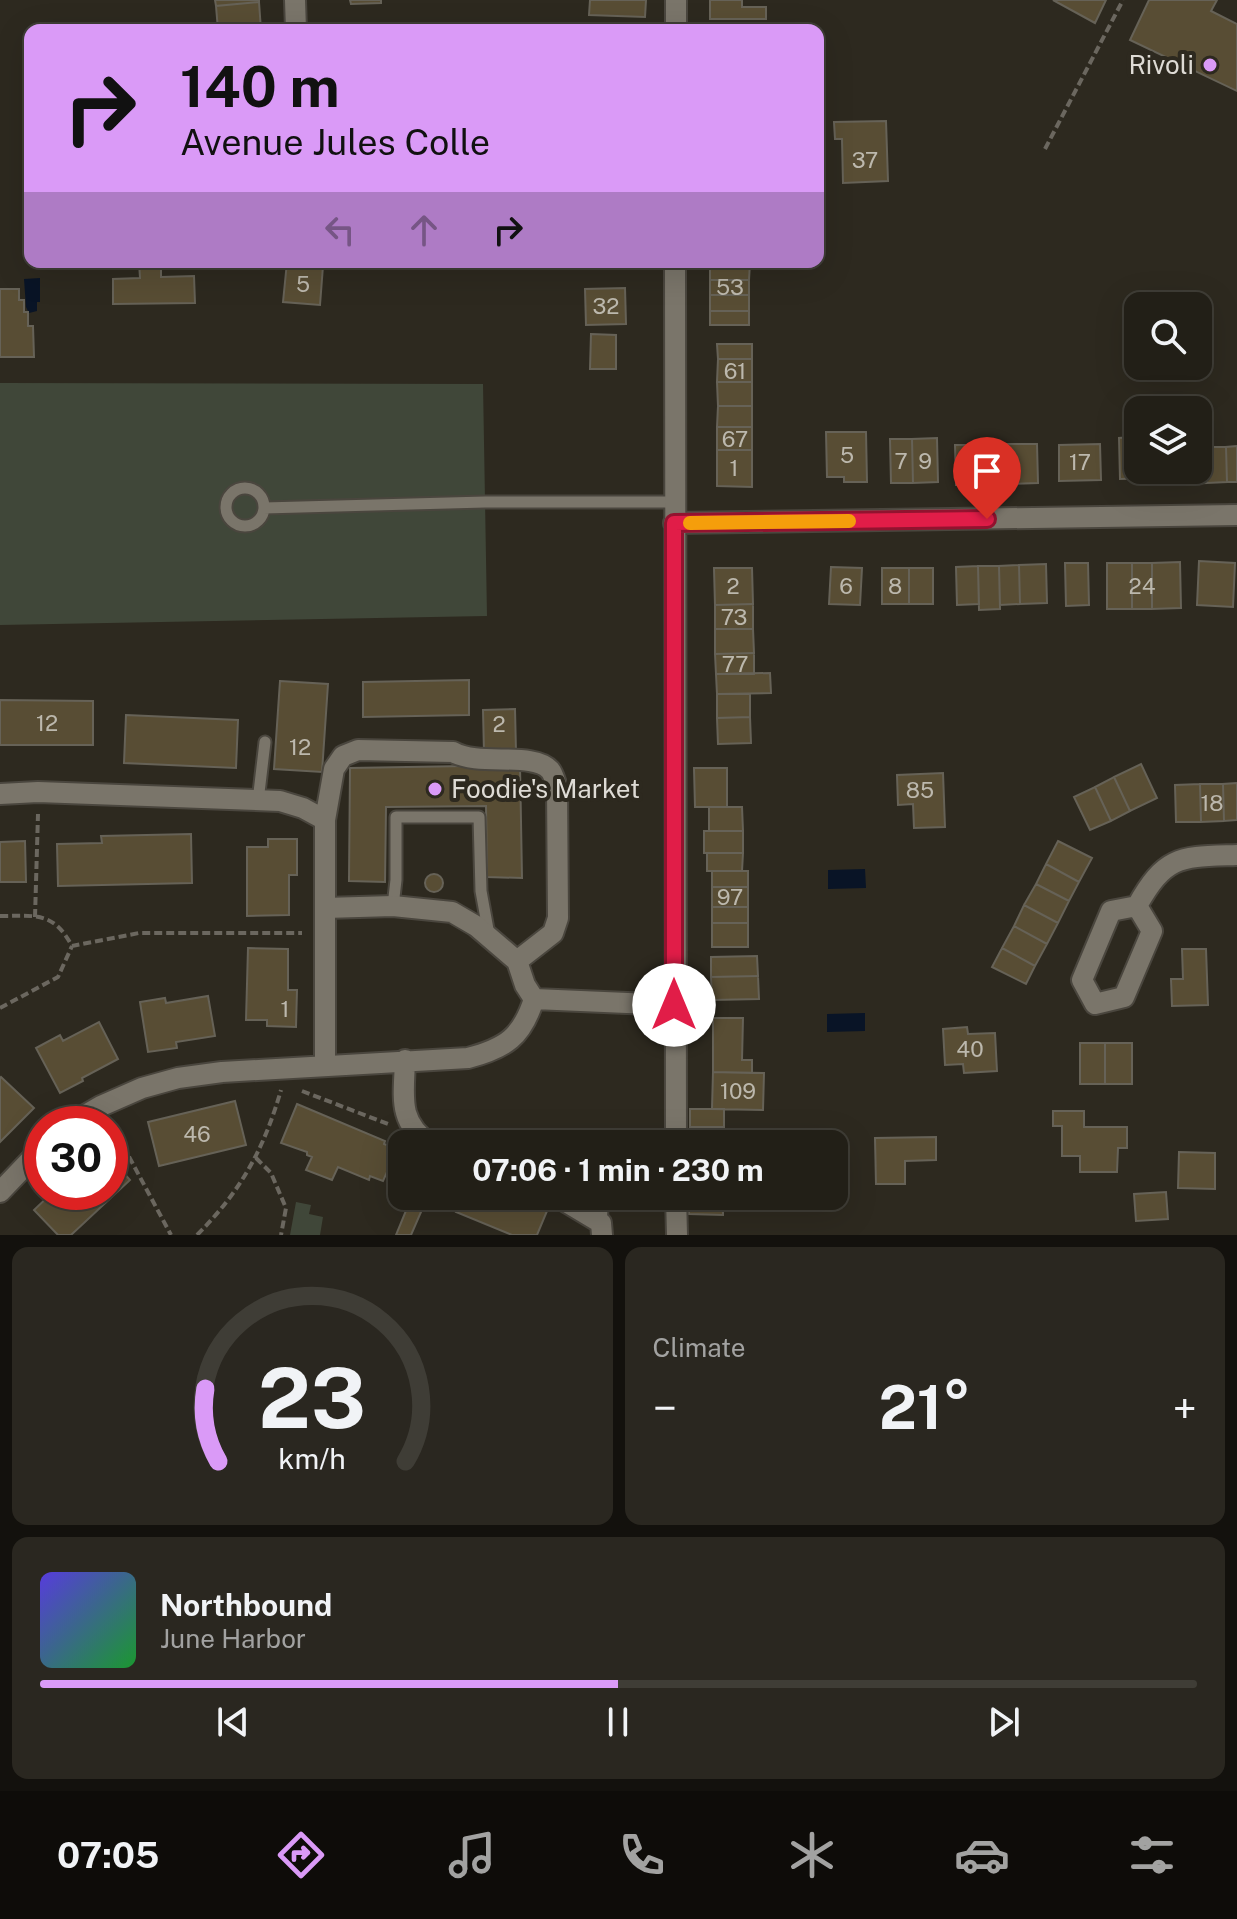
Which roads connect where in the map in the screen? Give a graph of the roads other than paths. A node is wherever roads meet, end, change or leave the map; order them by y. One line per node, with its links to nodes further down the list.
1 (295, 0): 3 (street)
2 (676, 0): 4 (street)
3 (296, 24)
4 (676, 24)
5 (675, 268): 6 (street)
6 (674, 502): 7 (lane); 9 (street)
7 (264, 508)
8 (1237, 515): 9 (street)
9 (674, 523): 21 (street)
10 (265, 742): 12 (lane)
11 (0, 794): 12 (street)
12 (258, 801): 13 (street)
13 (325, 820): 17 (street); 19 (street)
14 (1237, 855): 16 (street)
15 (393, 906): 17 (street); 18 (street); 18 (lane)
16 (1137, 906): 16 (street)
17 (325, 908): 23 (street)
18 (489, 936): 19 (street)
19 (517, 961): 20 (street)
20 (534, 999): 21 (street); 22 (street)
21 (674, 1005): 26 (street)
22 (405, 1060): 23 (street); 25 (street)
23 (325, 1065): 24 (street)
24 (101, 1106)
25 (417, 1130)
26 (676, 1130)
27 (24, 1167): 28 (street)
28 (0, 1192)
29 (575, 1210): 31 (street)
30 (676, 1210): 32 (street)
31 (601, 1229)
32 (677, 1235)

